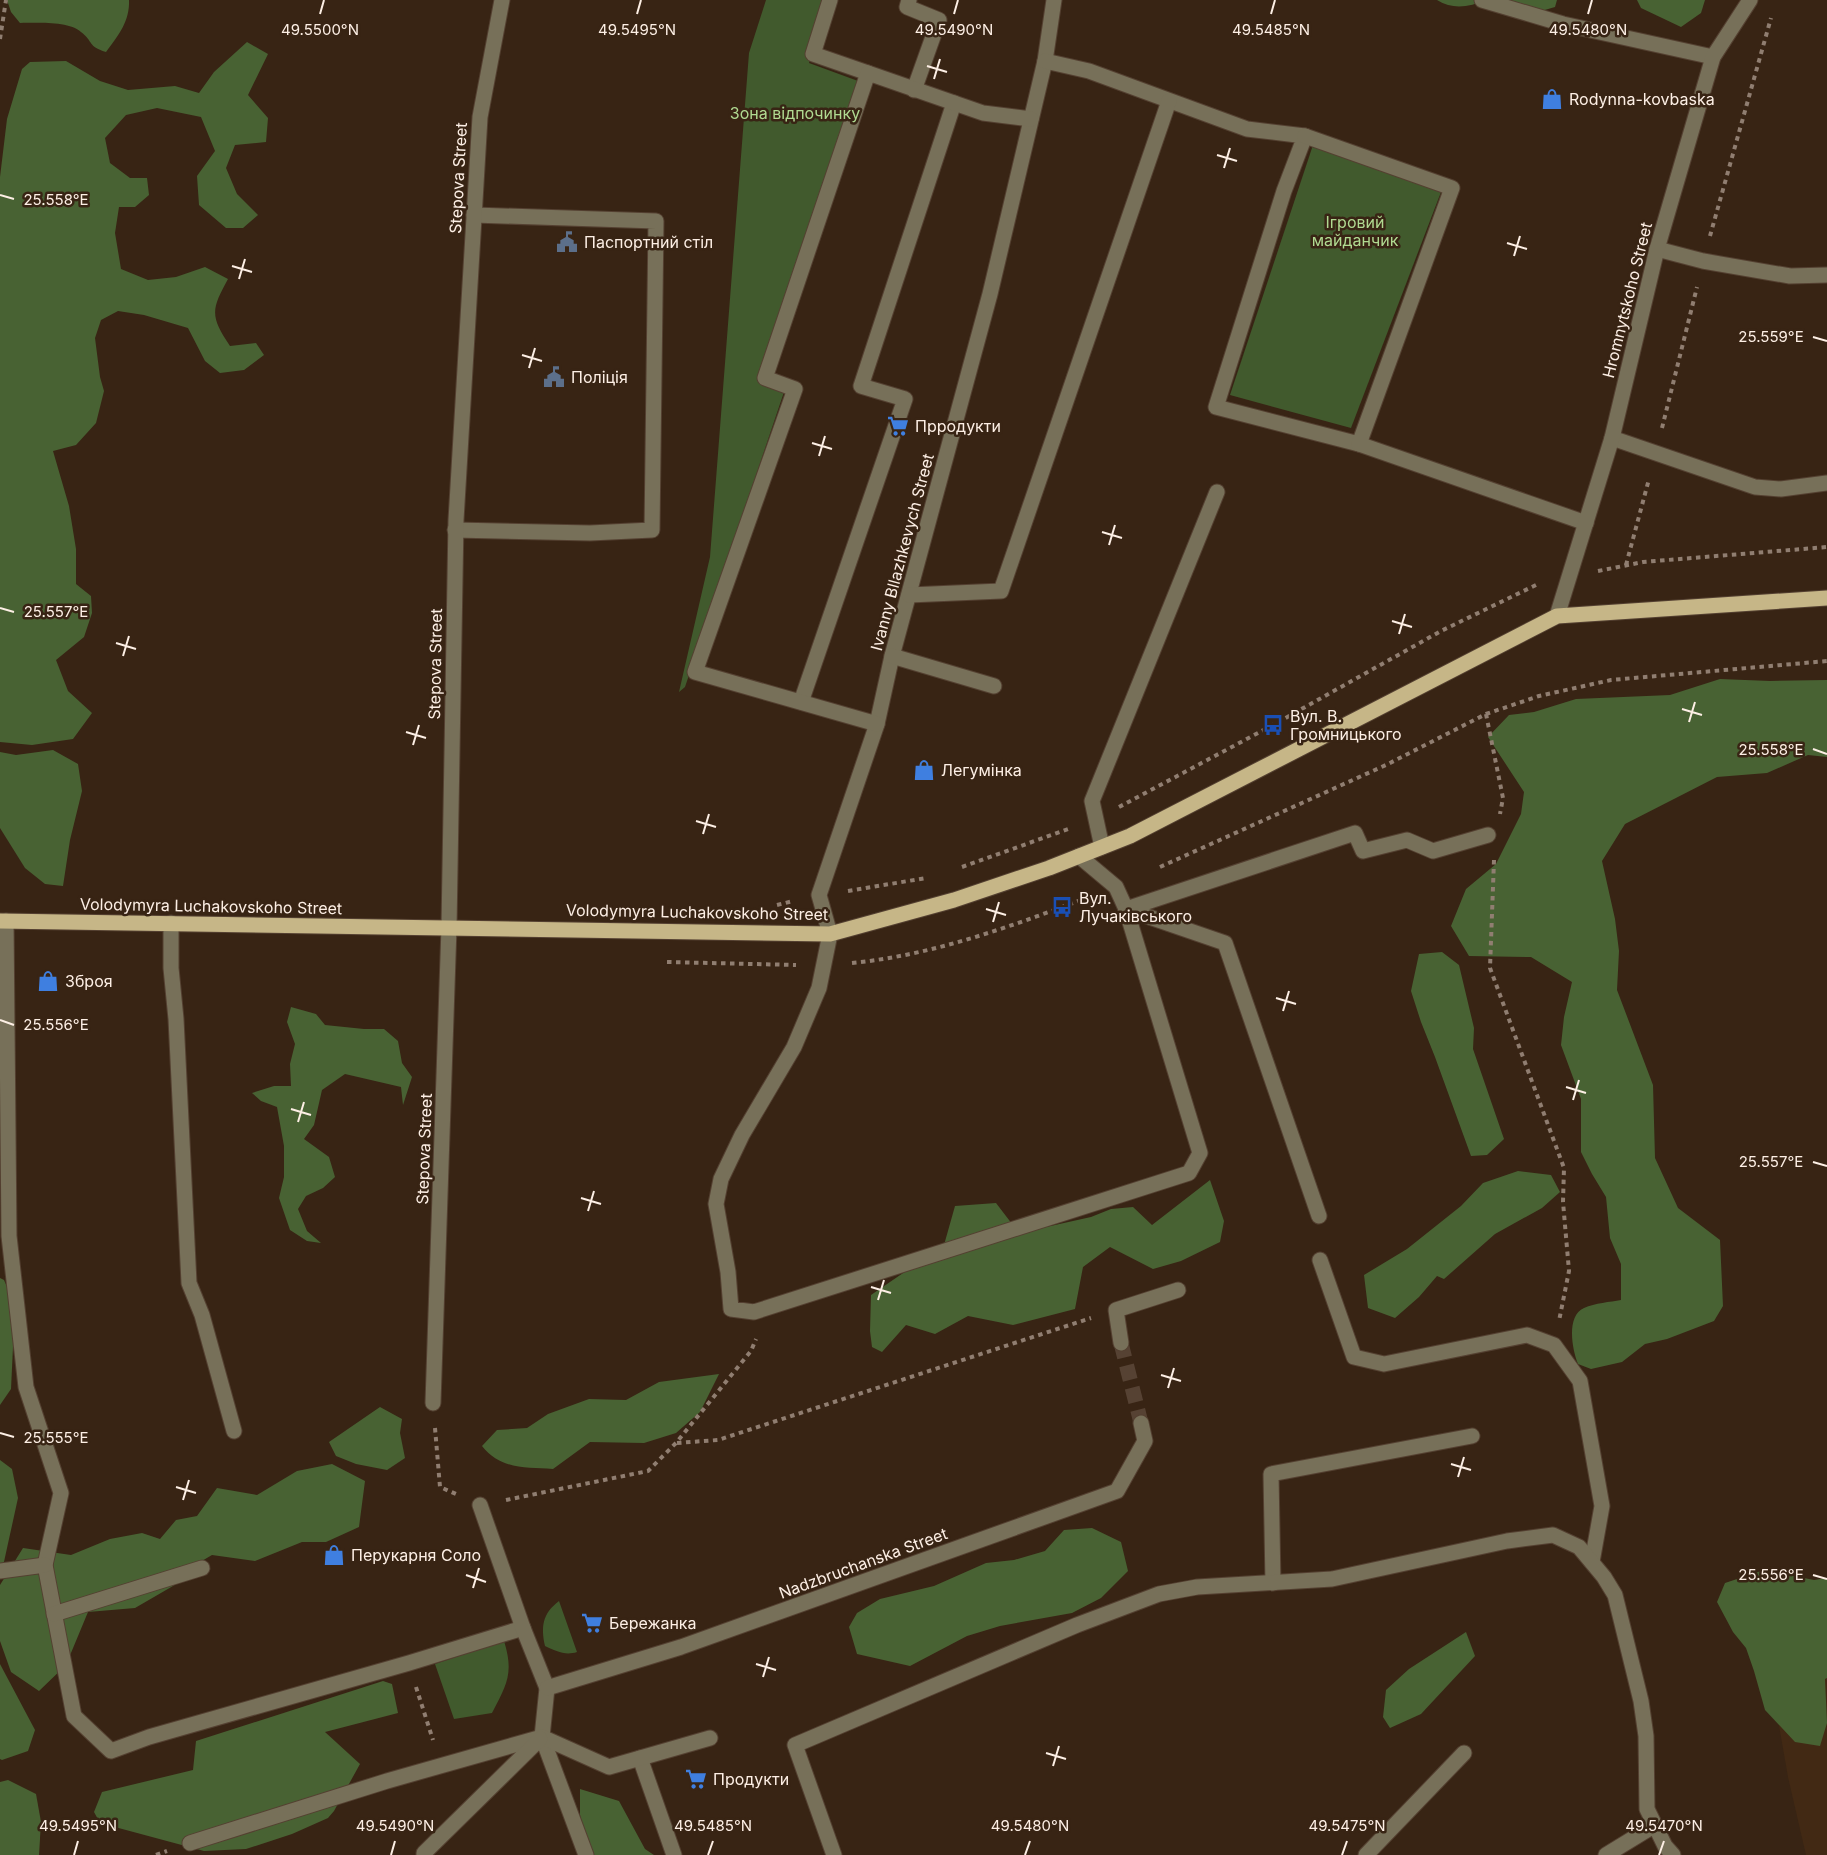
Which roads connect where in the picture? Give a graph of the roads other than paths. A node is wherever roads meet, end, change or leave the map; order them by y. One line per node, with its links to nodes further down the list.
1 (502, 0): 15 (street, Stepova Street)
2 (830, 0): 9 (street)
3 (909, 0): 10 (street)
4 (1054, 0): 8 (street, Ivanny Bllazhkevych Street)
5 (1482, 0): 7 (street)
6 (1750, 0): 7 (street, Hromnytskoho Street)
7 (1713, 57): 16 (street, Hromnytskoho Street)
8 (1045, 61): 11 (street); 13 (street, Ivanny Bllazhkevych Street)
9 (868, 73): 10 (street); 29 (street)
10 (914, 90): 12 (street)
11 (1169, 101): 14 (street); 24 (street)
12 (954, 103): 13 (street); 29 (street)
13 (1031, 119): 24 (street, Ivanny Bllazhkevych Street)
14 (1305, 136): 19 (street); 19 (street)
15 (474, 216): 23 (street, Stepova Street); 23 (street)
16 (1657, 249): 17 (street); 18 (street, Hromnytskoho Street)
17 (1827, 275)
18 (1612, 438): 20 (street); 22 (street, Hromnytskoho Street)
19 (1359, 444): 22 (street)
20 (1827, 483)
21 (1217, 492): 32 (street)
22 (1586, 523): 26 (street, Hromnytskoho Street)
23 (456, 530): 37 (street, Stepova Street)
24 (909, 595): 27 (street, Ivanny Bllazhkevych Street)
25 (1827, 598): 26 (main road, Volodymyra Luchakovskoho Street)
26 (1557, 616): 32 (main road, Volodymyra Luchakovskoho Street)
27 (892, 656): 28 (street); 30 (street, Ivanny Bllazhkevych Street)
28 (994, 686)
29 (801, 702): 30 (street)
30 (877, 724): 38 (street, Ivanny Bllazhkevych Street)
31 (1488, 835): 34 (street)
32 (1102, 847): 33 (main road, Volodymyra Luchakovskoho Street)
33 (1079, 855): 34 (street); 38 (main road, Volodymyra Luchakovskoho Street)
34 (1126, 909): 38 (street); 39 (street)
35 (3, 921): 36 (main road, Volodymyra Luchakovskoho Street); 49 (street)
36 (171, 923): 37 (main road, Volodymyra Luchakovskoho Street); 45 (street)
37 (449, 927): 38 (main road, Volodymyra Luchakovskoho Street); 43 (street, Stepova Street)
38 (830, 934)
39 (1319, 1216)
40 (1320, 1260): 48 (street)
41 (1178, 1290): 42 (street)
42 (1121, 1343)
43 (434, 1403)
44 (1141, 1423): 55 (street, Nadzbruchanska Street)
45 (234, 1431)
46 (1472, 1436): 52 (street)
47 (480, 1505): 54 (street)
48 (1592, 1562): 52 (street); 60 (street)
49 (45, 1565): 51 (street); 53 (street)
50 (202, 1568): 53 (street)
51 (0, 1571)
52 (1273, 1583): 65 (street)
53 (54, 1614): 54 (street)
54 (523, 1628): 55 (street)
55 (547, 1688): 56 (street)
56 (542, 1737): 59 (street); 61 (street); 62 (street); 63 (street)
57 (710, 1738): 59 (street)
58 (1464, 1753): 66 (street)
59 (640, 1758): 64 (street)
60 (1655, 1825): 67 (street); 68 (street)
61 (190, 1843)
62 (424, 1855)
63 (586, 1855)
64 (674, 1855)
65 (834, 1855)
66 (1366, 1855)
67 (1606, 1855)
68 (1673, 1855)

